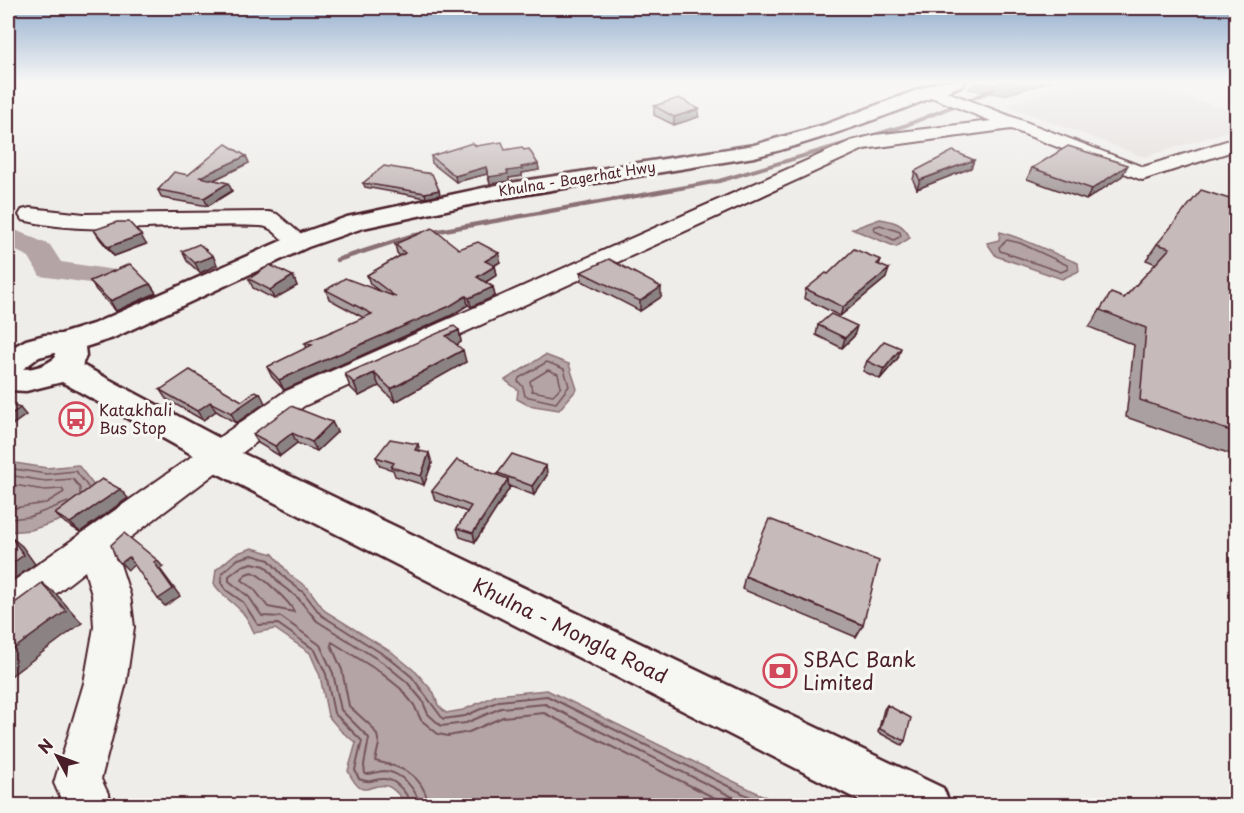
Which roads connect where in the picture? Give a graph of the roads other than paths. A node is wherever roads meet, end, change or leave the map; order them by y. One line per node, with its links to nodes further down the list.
1 (859, 119): 6 (highway, Khulna - Bagerhat Hwy)
2 (1004, 119): 3 (street)
3 (1014, 123): 4 (street); 9 (street)
4 (1236, 144)
5 (30, 215): 6 (street)
6 (299, 242): 8 (highway, Khulna - Bagerhat Hwy)
7 (12, 358): 8 (highway)
8 (62, 360): 9 (highway, Khulna - Mongla Road)
9 (215, 456): 10 (street); 13 (highway, Khulna - Mongla Road)
10 (95, 543): 11 (street); 12 (street)
11 (8, 607)
12 (91, 806)
13 (925, 806)

